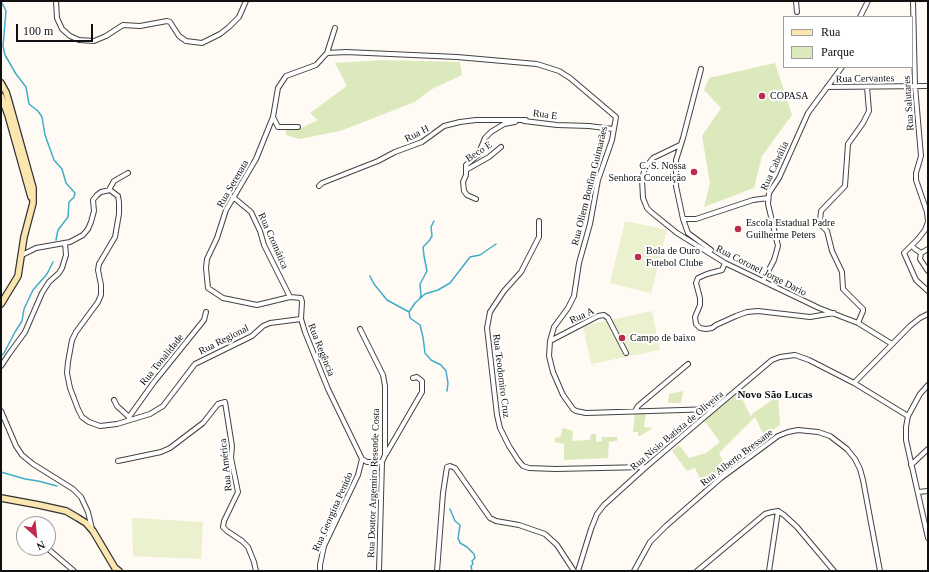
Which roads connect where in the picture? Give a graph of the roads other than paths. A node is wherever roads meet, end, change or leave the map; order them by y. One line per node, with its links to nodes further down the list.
1 (56, 1): 2 (street)
2 (246, 1)
3 (796, 1): 6 (street)
4 (868, 1): 7 (street)
5 (913, 1): 13 (street, Rua Salutares)
6 (797, 12)
7 (860, 16)
8 (335, 28): 9 (street)
9 (327, 53): 18 (street, Rua Serenata); 21 (street, Rua Oliem Bonfim Guimarães)
10 (841, 68): 15 (street, Rua Cabrália)
11 (701, 69): 22 (street)
12 (1, 83): 27 (street)
13 (915, 86): 14 (street, Rua Cervantes); 16 (street, Rua Cervantes); 35 (street, Rua Salutares)
14 (928, 86)
15 (826, 87): 16 (street, Rua Cervantes); 30 (street, Rua Cabrália)
16 (867, 87): 50 (street)
17 (1, 96): 27 (street)
18 (273, 117): 20 (street); 29 (street, Rua Serenata)
19 (526, 120): 21 (street, Rua E); 24 (street, Rua E); 26 (street, Rua H)
20 (298, 127)
21 (613, 129): 52 (street, Rua Oliem Bonfim Guimarães)
22 (680, 145): 32 (street); 40 (street, Rua Coronel Jorge Dario)
23 (501, 147): 24 (street, Beco E)
24 (466, 170): 31 (street)
25 (128, 173): 28 (street)
26 (320, 186)
27 (31, 188): 39 (street)
28 (110, 190): 34 (street); 65 (street, Rua Regional)
29 (233, 197): 44 (street, Rua Cromática); 44 (street, Rua Serenata)
30 (768, 198): 32 (street); 42 (street, Rua Cabrália)
31 (476, 199)
32 (683, 219): 37 (street)
33 (539, 221): 72 (street, Rua Teodomiro Cruz)
34 (65, 243): 39 (street); 56 (street)
35 (912, 246): 38 (street); 43 (street)
36 (928, 249): 38 (street)
37 (711, 250)
38 (921, 253): 41 (street)
39 (22, 255): 45 (street)
40 (725, 263): 42 (street, Rua Coronel Jorge Dario); 47 (street)
41 (928, 271)
42 (763, 281): 47 (street, Rua Coronel Jorge Dario)
43 (928, 291)
44 (290, 297): 49 (street, Rua Regência)
45 (1, 304)
46 (206, 312): 65 (street, Rua Tonalidade)
47 (834, 313): 50 (street, Rua Coronel Jorge Dario)
48 (928, 314): 53 (street)
49 (300, 319): 65 (street, Rua Regional); 68 (street, Rua Regência)
50 (858, 323): 53 (street, Rua Coronel Jorge Dario)
51 (360, 329): 67 (street, Rua Doutor Argemiro Resende Costa)
52 (550, 341): 54 (street, Rua A); 63 (street, Rua Oliem Bonfim Guimarães)
53 (892, 344): 58 (street)
54 (626, 353)
55 (688, 364): 63 (street)
56 (1, 366)
57 (413, 378): 67 (street)
58 (854, 383): 61 (street, Rua Nísio Batista de Oliveira); 64 (street, Rua Nísio Batista de Oliveira)
59 (928, 385): 64 (street)
60 (114, 400): 65 (street)
61 (714, 409): 63 (street); 72 (street, Rua Nísio Batista de Oliveira)
62 (1, 411): 77 (street)
63 (635, 411)
64 (908, 416): 71 (street)
65 (129, 419)
66 (928, 450): 71 (street)
67 (385, 455): 70 (street, Rua Doutor Argemiro Resende Costa)
68 (362, 459): 70 (street); 83 (street, Rua Georgina Penido)
69 (118, 461): 82 (street, Rua América)
70 (382, 462): 84 (street, Rua Doutor Argemiro Resende Costa)
71 (911, 465): 74 (street)
72 (646, 467): 87 (street, Rua Nísio Batista de Oliveira)
73 (928, 491): 74 (street)
74 (918, 492): 78 (street)
75 (1, 498): 77 (street)
76 (778, 511): 89 (street); 90 (street); 91 (street)
77 (93, 531): 81 (street)
78 (928, 536)
79 (56, 556): 80 (street)
80 (74, 571)
81 (119, 571)
82 (256, 571)
83 (320, 571)
84 (379, 571)
85 (437, 571): 86 (street)
86 (574, 571)
87 (578, 571)
88 (634, 571): 92 (street, Rua Alberto Bressane)
89 (697, 571)
90 (769, 571)
91 (834, 571)
92 (880, 571)

